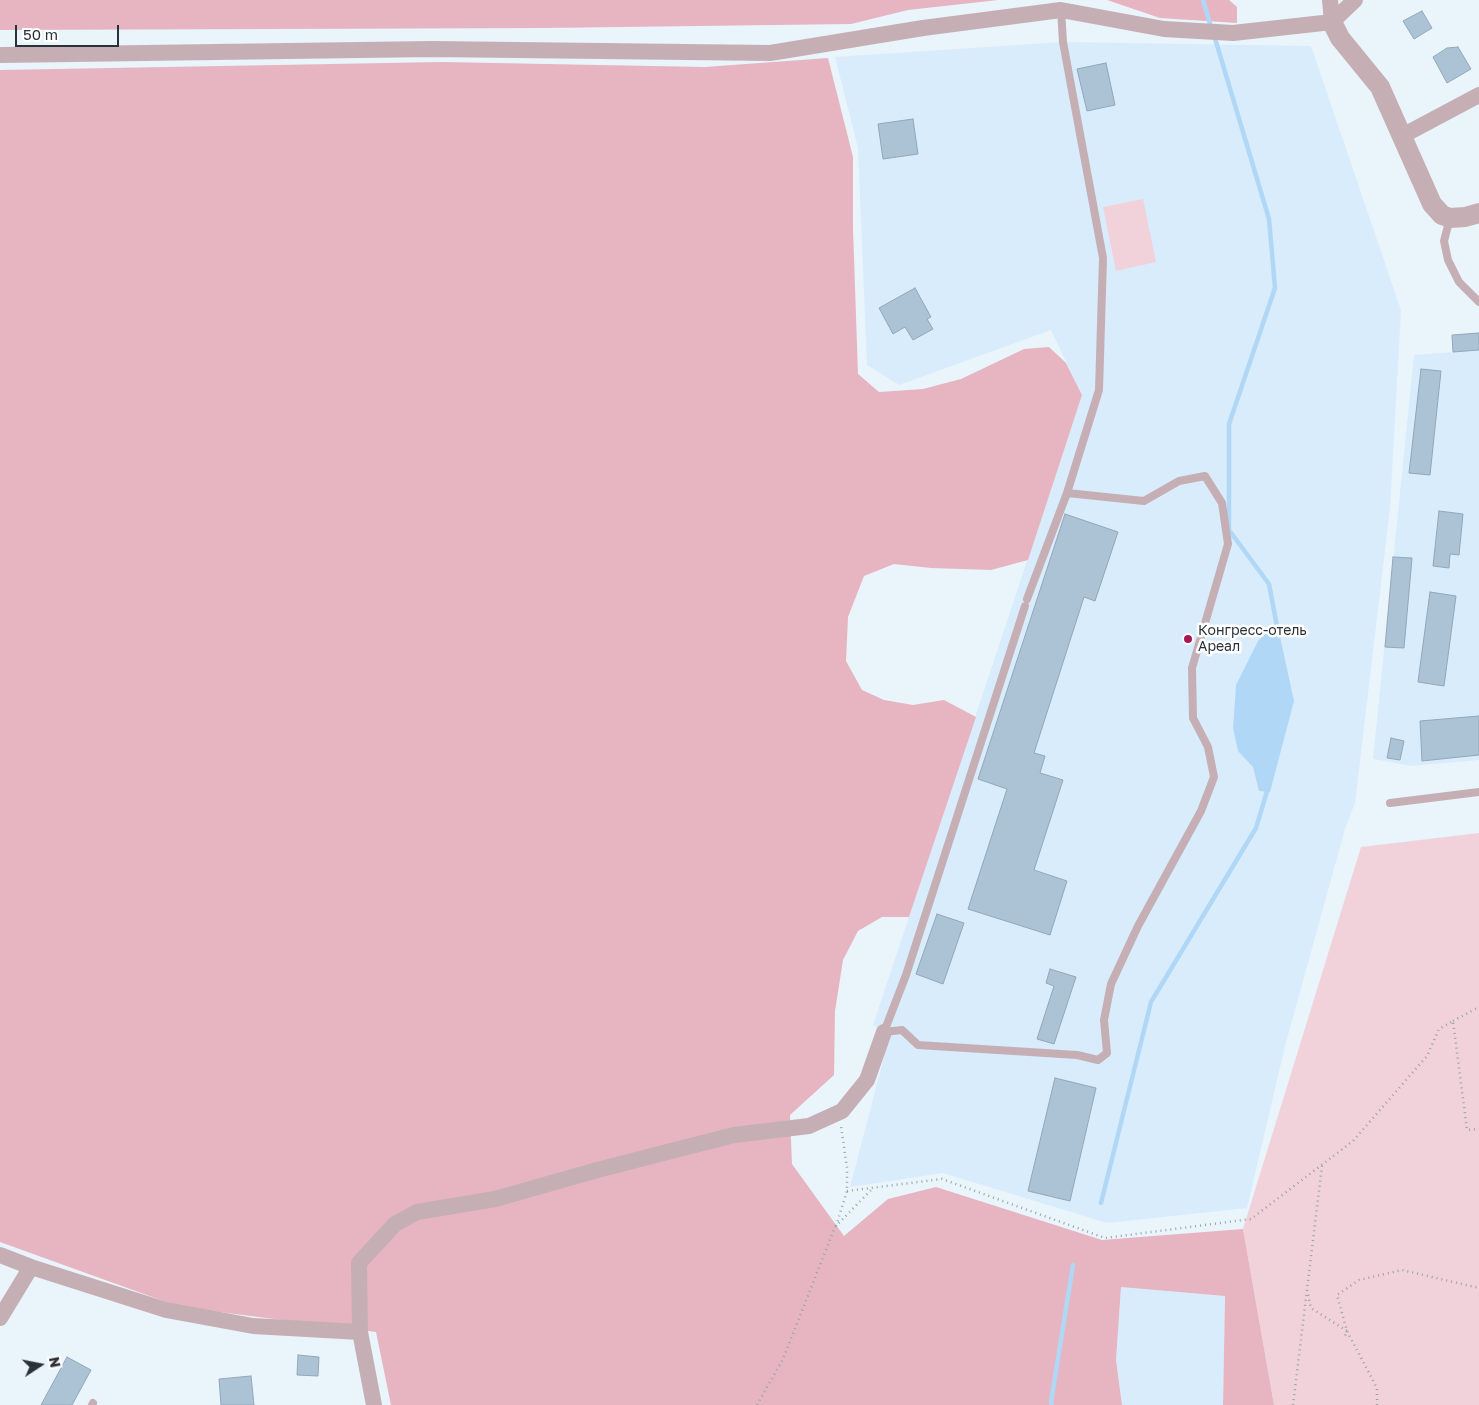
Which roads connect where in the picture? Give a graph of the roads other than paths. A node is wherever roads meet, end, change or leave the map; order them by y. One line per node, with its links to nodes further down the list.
1 (1330, 0): 4 (street)
2 (1355, 0): 4 (street)
3 (1061, 10): 4 (street); 5 (street); 11 (lane)
4 (1332, 22): 7 (street)
5 (0, 55)
6 (1479, 95): 7 (street)
7 (1402, 136): 9 (street)
8 (1479, 213): 9 (street)
9 (1450, 218): 10 (lane)
10 (1479, 302)
11 (1067, 493): 14 (lane); 14 (lane)
12 (1479, 792): 13 (lane)
13 (1390, 803)
14 (884, 1032): 18 (street)
15 (0, 1255): 16 (street)
16 (31, 1267): 17 (street); 18 (street)
17 (0, 1318)
18 (360, 1332): 19 (street)
19 (374, 1405)

